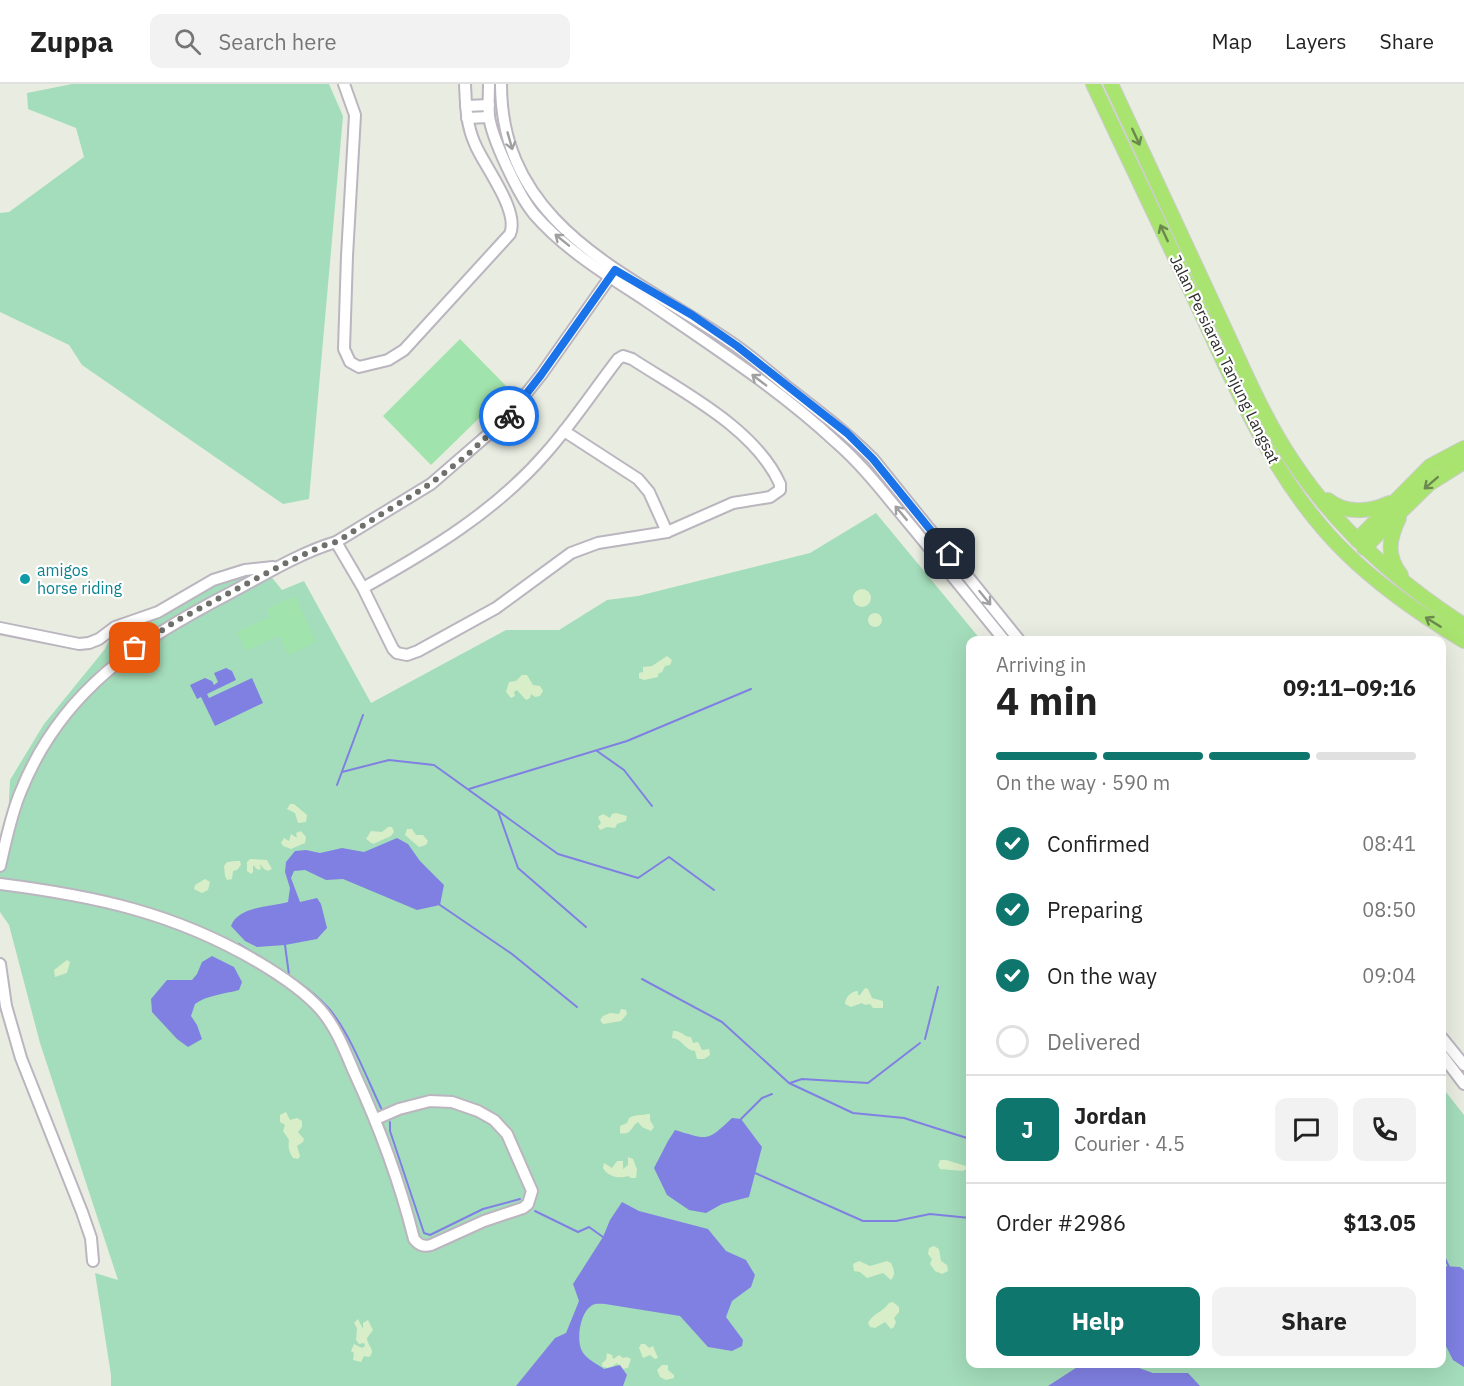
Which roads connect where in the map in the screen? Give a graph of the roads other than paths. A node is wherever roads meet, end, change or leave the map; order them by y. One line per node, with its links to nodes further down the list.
1 (344, 84): 9 (street)
2 (465, 84): 7 (street)
3 (489, 84): 8 (street)
4 (501, 84): 10 (street, one-way to 10)
5 (1093, 84): 17 (main road, Jalan Persiaran Tanjung Langsat, one-way to 5)
6 (1111, 84): 16 (main road, Jalan Persiaran Tanjung Langsat, one-way to 16)
7 (466, 106): 8 (street); 9 (street)
8 (489, 111): 9 (street); 11 (street)
9 (466, 118)
10 (525, 180): 11 (street); 12 (street)
11 (522, 196): 12 (street, one-way to 11)
12 (612, 273): 20 (street); 28 (street, one-way to 12); 29 (street, one-way to 29)
13 (564, 431): 19 (street); 19 (street); 23 (street)
14 (1464, 447): 18 (main road)
15 (1464, 462): 18 (main road, one-way to 18)
16 (1308, 483): 18 (main road); 21 (main road, Jalan Persiaran Tanjung Langsat)
17 (1306, 506): 21 (main road); 25 (main road, Jalan Persiaran Tanjung Langsat)
18 (1397, 506): 21 (main road); 24 (main road)
19 (667, 532): 23 (street)
20 (336, 542): 22 (street); 23 (street)
21 (1359, 544): 24 (main road, Jalan Persiaran Tanjung Langsat); 25 (main road)
22 (282, 565): 27 (street); 31 (street)
23 (363, 588)
24 (1423, 597): 26 (main road, Jalan Persiaran Tanjung Langsat)
25 (1404, 602): 30 (main road, Jalan Persiaran Tanjung Langsat, one-way to 25)
26 (1464, 625)
27 (0, 628)
28 (1001, 636)
29 (1016, 636)
30 (1464, 641)
31 (0, 866)
32 (0, 884): 38 (street)
33 (0, 964): 39 (street)
34 (1446, 1043): 36 (street)
35 (1446, 1060): 37 (street)
36 (1464, 1065)
37 (1464, 1084)
38 (376, 1119): 38 (street)
39 (93, 1261)

